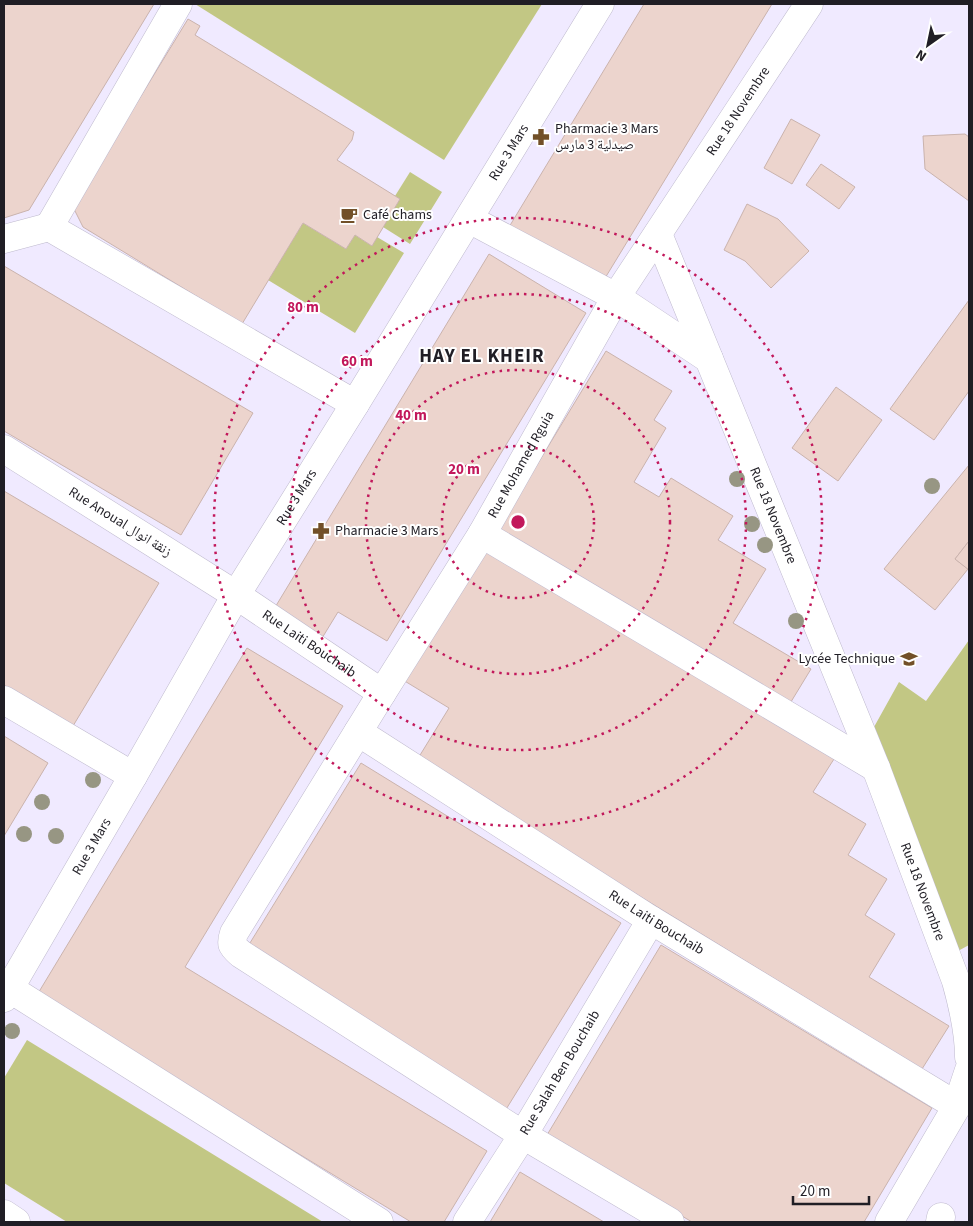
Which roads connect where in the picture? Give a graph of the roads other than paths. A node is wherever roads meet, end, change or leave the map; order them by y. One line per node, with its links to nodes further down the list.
1 (178, 4): 5 (street)
2 (600, 4): 4 (street, Rue 3 Mars)
3 (808, 4): 6 (street, Rue 18 Novembre)
4 (468, 219): 8 (street); 10 (street, Rue 3 Mars)
5 (49, 226): 7 (street); 10 (street)
6 (658, 234): 8 (street, Rue Mohamed Rguia); 9 (street, Rue 18 Novembre)
7 (4, 239)
8 (616, 297): 9 (street); 12 (street, Rue Mohamed Rguia)
9 (709, 359): 17 (street, Rue 18 Novembre)
10 (355, 404): 13 (street, Rue 3 Mars)
11 (4, 449): 13 (street, Rue Anoual زنقة انوال)
12 (482, 534): 14 (street, Rue Mohamed Rguia); 17 (street)
13 (236, 595): 14 (street, Rue Laiti Bouchaib); 18 (street, Rue 3 Mars)
14 (382, 693): 16 (street, Rue Mohamed Rguia)
15 (4, 700): 18 (street)
16 (358, 732): 19 (street, Rue Laiti Bouchaib); 24 (street, Rue Mohamed Rguia)
17 (876, 768): 21 (street, Rue 18 Novembre)
18 (133, 776): 20 (street, Rue 3 Mars)
19 (651, 920): 23 (street, Rue Laiti Bouchaib); 24 (street, Rue Salah Ben Bouchaib)
20 (6, 991): 27 (street)
21 (969, 1057)
22 (969, 1070): 23 (street)
23 (957, 1106): 30 (street)
24 (523, 1135): 28 (street, Rue Salah Ben Bouchaib); 29 (street)
25 (4, 1214): 26 (street)
26 (16, 1222)
27 (379, 1222)
28 (467, 1222)
29 (670, 1222)
30 (889, 1222)

